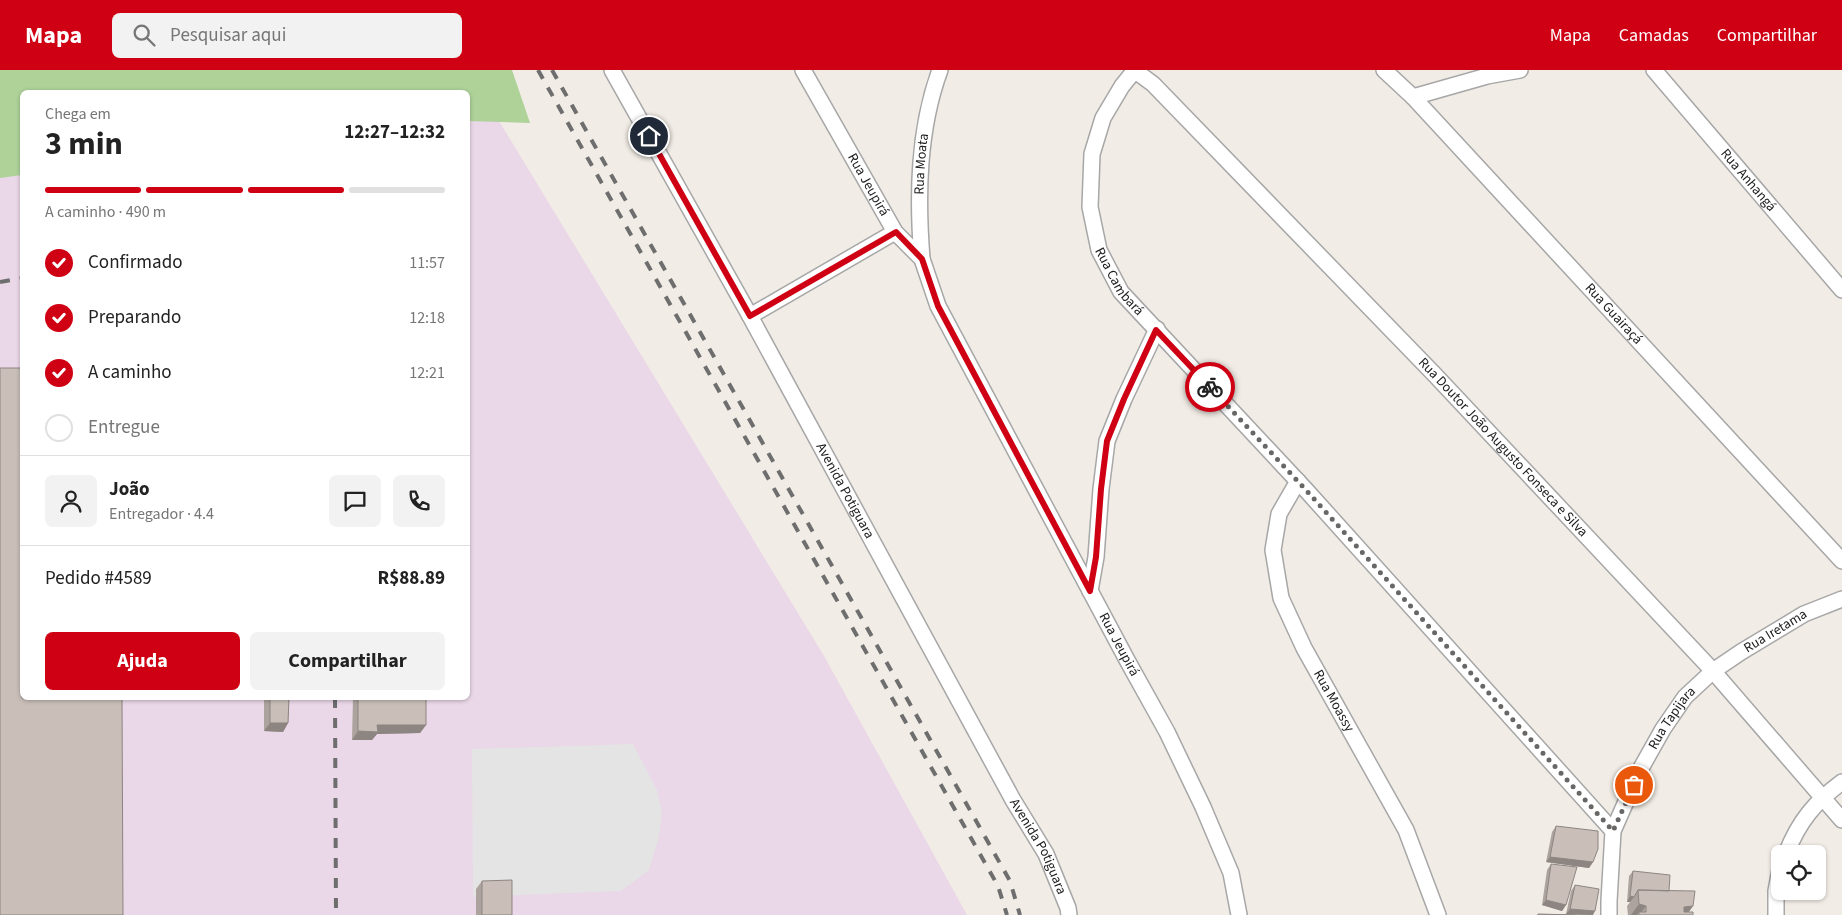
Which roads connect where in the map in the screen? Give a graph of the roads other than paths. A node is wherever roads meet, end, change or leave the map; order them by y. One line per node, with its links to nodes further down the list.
1 (612, 70): 14 (street, Avenida Potiguara)
2 (802, 70): 11 (street, Rua Jeupirá)
3 (940, 70): 12 (street, Rua Moata)
4 (1135, 70): 9 (street, Rua Doutor João Augusto Fonseca e Silva); 15 (street, Rua Cambará)
5 (1145, 70): 9 (street, Rua Doutor João Augusto Fonseca e Silva)
6 (1384, 70): 10 (street, Rua Guairaçá)
7 (1520, 70): 10 (street)
8 (1654, 70): 13 (street, Rua Anhangá)
9 (1153, 84): 20 (street, Rua Doutor João Augusto Fonseca e Silva)
10 (1414, 97): 17 (street, Rua Guairaçá)
11 (896, 232): 12 (street, Rua Jeupirá); 14 (street)
12 (922, 259): 18 (street, Rua Jeupirá)
13 (1842, 290)
14 (750, 316): 27 (street, Avenida Potiguara)
15 (1156, 330): 16 (street, Rua Cambará); 18 (street)
16 (1298, 482): 24 (street, Rua Cambará); 29 (street, Rua Moassy)
17 (1842, 561)
18 (1090, 591): 28 (street, Rua Jeupirá)
19 (1842, 599): 20 (street, Rua Iretama)
20 (1713, 671): 22 (street, Rua Doutor João Augusto Fonseca e Silva); 24 (street, Rua Tapijara)
21 (1842, 782): 22 (street)
22 (1821, 798): 23 (street, Rua Doutor João Augusto Fonseca e Silva); 25 (street)
23 (1842, 820)
24 (1613, 831): 30 (street, Rua Tapijara)
25 (1790, 845)
26 (1776, 900): 31 (street)
27 (1069, 915)
28 (1239, 915)
29 (1438, 915)
30 (1610, 915)
31 (1776, 915)

